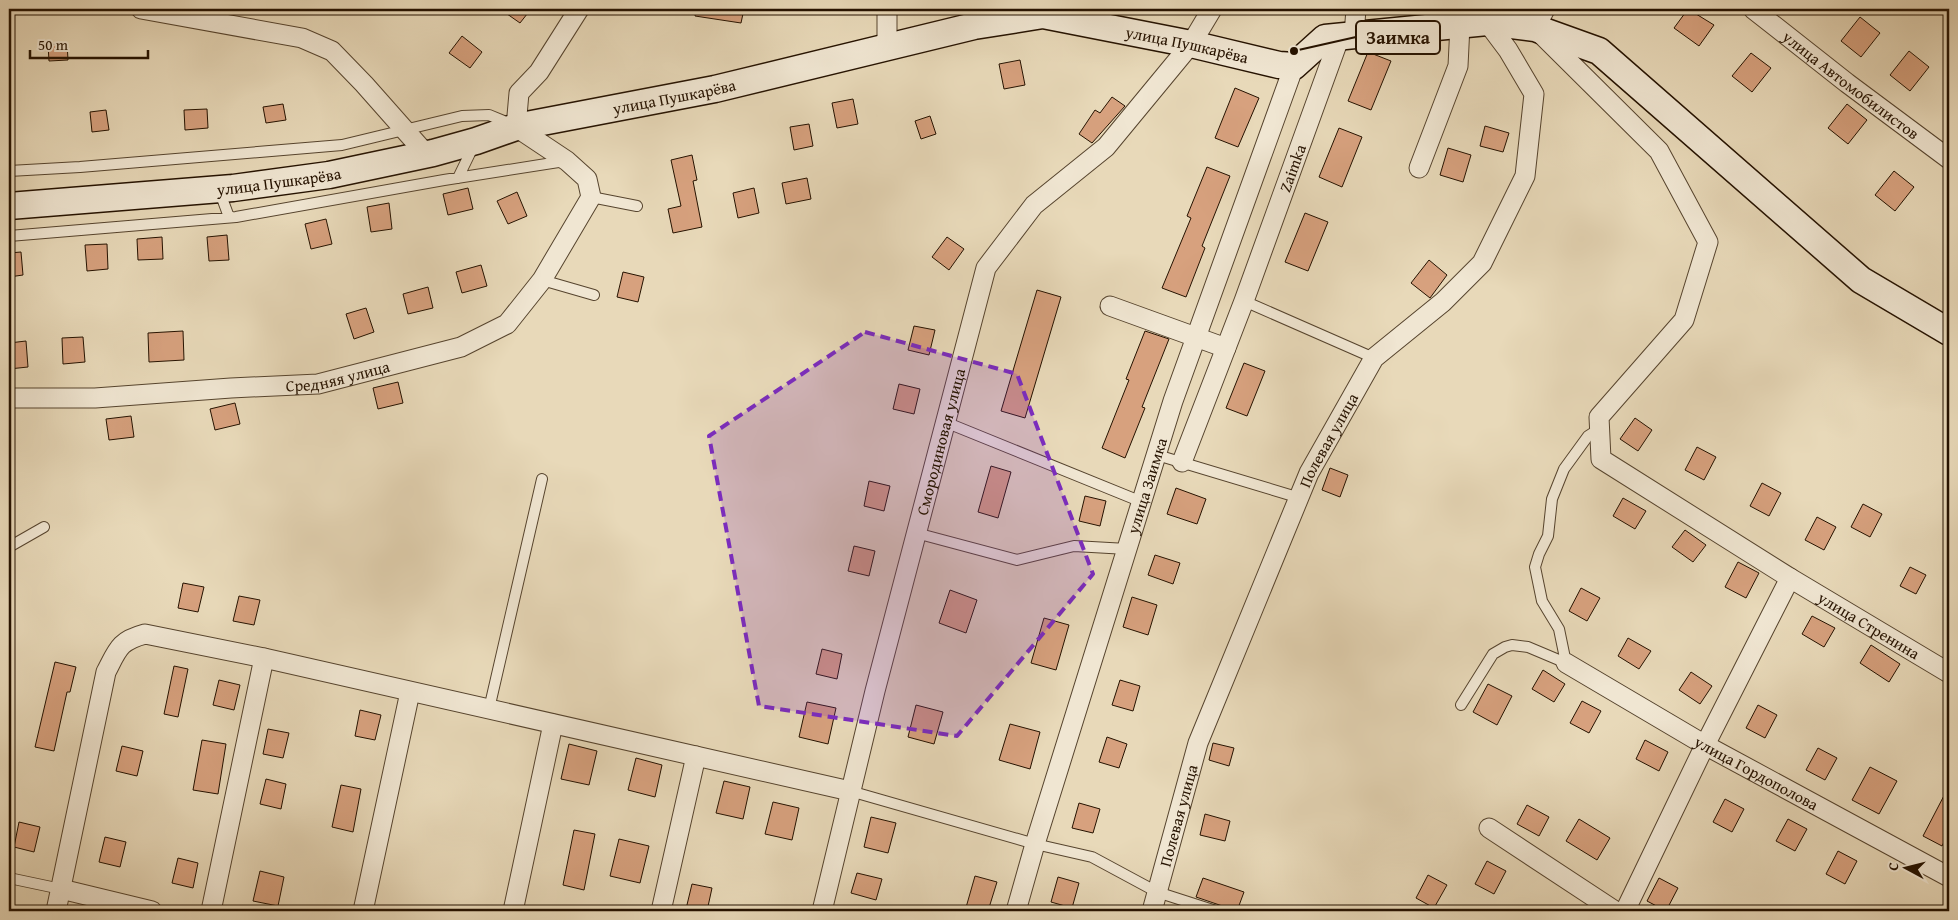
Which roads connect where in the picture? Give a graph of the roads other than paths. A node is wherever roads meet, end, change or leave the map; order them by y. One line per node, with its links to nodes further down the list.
1 (141, 9): 16 (street)
2 (579, 9): 15 (street)
3 (887, 9): 13 (street)
4 (1212, 9): 12 (street, Смородиновая улица)
5 (1356, 9): 11 (street, Zaimka)
6 (1753, 9): 19 (street, улица Автомобилистов)
7 (1046, 12): 12 (street, улица Пушкарёва); 13 (street, улица Пушкарёва)
8 (1540, 18): 9 (street); 34 (street); 40 (street)
9 (1487, 22): 10 (street); 37 (street, Полевая улица)
10 (1460, 25): 11 (street); 21 (street)
11 (1340, 36): 14 (street); 32 (street, Zaimka)
12 (1191, 44): 14 (street, улица Пушкарёва); 39 (street, Смородиновая улица)
13 (887, 47): 15 (street, улица Пушкарёва)
14 (1294, 66): 35 (street, улица Заимка)
15 (516, 127): 16 (lane); 17 (street, улица Пушкарёва); 20 (street)
16 (404, 130): 18 (street); 22 (lane)
17 (476, 141): 18 (street, улица Пушкарёва); 23 (lane)
18 (426, 154): 24 (street, улица Пушкарёва)
19 (1949, 159)
20 (567, 161): 23 (lane); 25 (street)
21 (1419, 168)
22 (9, 171)
23 (458, 178): 28 (lane)
24 (218, 189): 26 (street, улица Пушкарёва); 28 (lane)
25 (591, 197): 27 (lane); 30 (street, Средняя улица)
26 (9, 206)
27 (637, 206)
28 (229, 217): 29 (lane)
29 (9, 236)
30 (542, 280): 31 (lane); 38 (street, Средняя улица)
31 (594, 295)
32 (1244, 301): 36 (street, Zaimka); 37 (lane)
33 (1110, 306): 35 (street)
34 (1949, 332)
35 (1197, 336): 36 (street); 41 (street, улица Заимка)
36 (1226, 348): 42 (street, Zaimka)
37 (1374, 358): 44 (street, Полевая улица)
38 (9, 398)
39 (946, 422): 45 (lane); 47 (street, Смородиновая улица)
40 (1599, 429): 50 (street, улица Стренина); 52 (lane)
41 (1157, 455): 42 (lane); 45 (street, улица Заимка)
42 (1182, 462): 44 (lane)
43 (542, 479): 56 (lane)
44 (1300, 498): 66 (street, Полевая улица)
45 (1142, 502): 49 (street, улица Заимка)
46 (44, 527): 48 (lane)
47 (916, 533): 49 (lane); 60 (street, Смородиновая улица)
48 (9, 547)
49 (1127, 549): 62 (street, улица Заимка)
50 (1790, 578): 53 (street, улица Стренина); 58 (street)
51 (264, 658): 54 (street); 65 (street); 69 (street)
52 (1566, 663): 55 (lane); 58 (street, улица Гордополова)
53 (1949, 673)
54 (410, 692): 56 (street); 70 (street)
55 (1461, 705)
56 (489, 709): 57 (street)
57 (553, 724): 59 (street); 71 (street)
58 (1705, 745): 63 (street, улица Гордополова); 78 (street)
59 (696, 756): 60 (street); 72 (street)
60 (850, 791): 62 (lane); 73 (street, Смородиновая улица)
61 (1489, 828): 77 (street)
62 (1035, 844): 66 (lane); 74 (street, улица Заимка)
63 (1949, 877)
64 (9, 878): 65 (lane)
65 (61, 889): 67 (street); 68 (street)
66 (1157, 892): 75 (street, Полевая улица); 76 (lane)
67 (56, 911)
68 (152, 911)
69 (211, 911)
70 (363, 911)
71 (513, 911)
72 (661, 911)
73 (822, 911)
74 (1016, 911)
75 (1152, 911)
76 (1216, 911)
77 (1616, 911)
78 (1625, 911)

